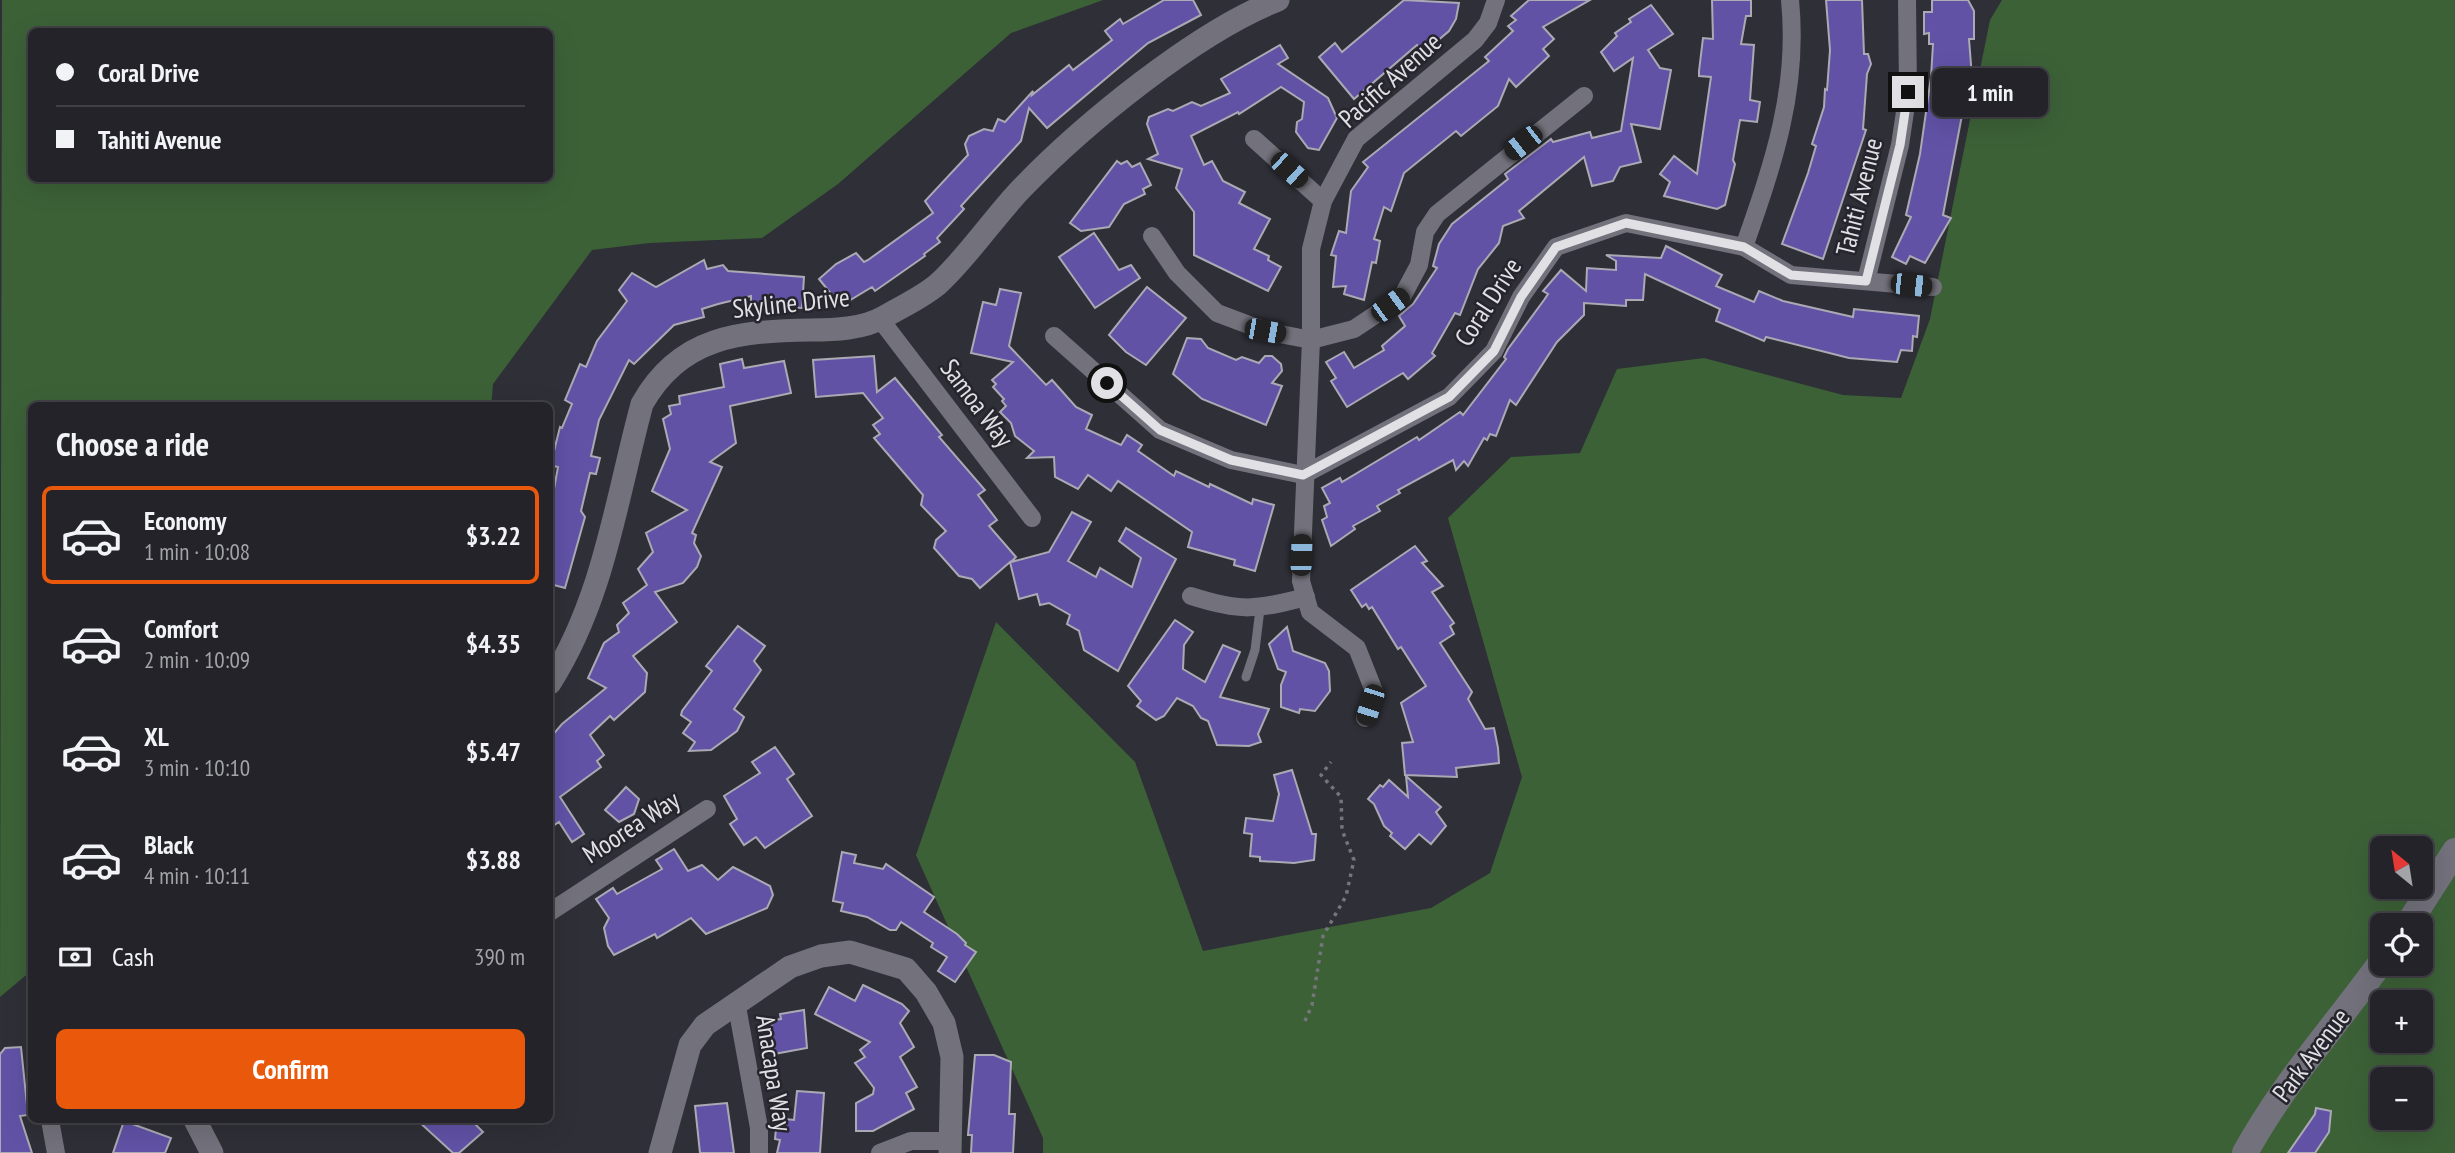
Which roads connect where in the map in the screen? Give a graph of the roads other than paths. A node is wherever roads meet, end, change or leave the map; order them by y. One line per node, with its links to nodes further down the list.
1 (1278, 0): 12 (street, Skyline Drive)
2 (1496, 0): 7 (street, Pacific Avenue)
3 (1790, 0): 9 (street)
4 (1907, 0): 10 (street, Tahiti Avenue)
5 (1584, 96): 14 (street)
6 (1254, 139): 7 (street)
7 (1323, 201): 14 (street, Pacific Avenue)
8 (1152, 236): 14 (street)
9 (1744, 247): 10 (street, Coral Drive); 15 (street, Coral Drive)
10 (1866, 281): 11 (street, Coral Drive)
11 (1933, 287)
12 (880, 319): 16 (street, Samoa Way); 21 (street, Skyline Drive)
13 (1054, 336): 15 (street)
14 (1311, 340): 15 (street, Pacific Avenue)
15 (1303, 475): 18 (street, Pacific Avenue)
16 (1032, 518)
17 (1191, 596): 19 (street)
18 (1306, 597): 19 (street); 22 (street, Pacific Avenue)
19 (1260, 609): 20 (lane)
20 (1246, 677)
21 (553, 678)
22 (1365, 718)
23 (707, 809): 25 (street, Moorea Way)
24 (2455, 851): 26 (main road)
25 (553, 910)
26 (2415, 913)
27 (2370, 976): 37 (main road, Park Avenue)
28 (736, 1001): 31 (street); 34 (street); 35 (street, Anacapa Way)
29 (51, 1123): 32 (street)
30 (197, 1123): 33 (street)
31 (950, 1147): 36 (street)
32 (56, 1153)
33 (212, 1153)
34 (660, 1153)
35 (759, 1153)
36 (880, 1153)
37 (2245, 1153)

